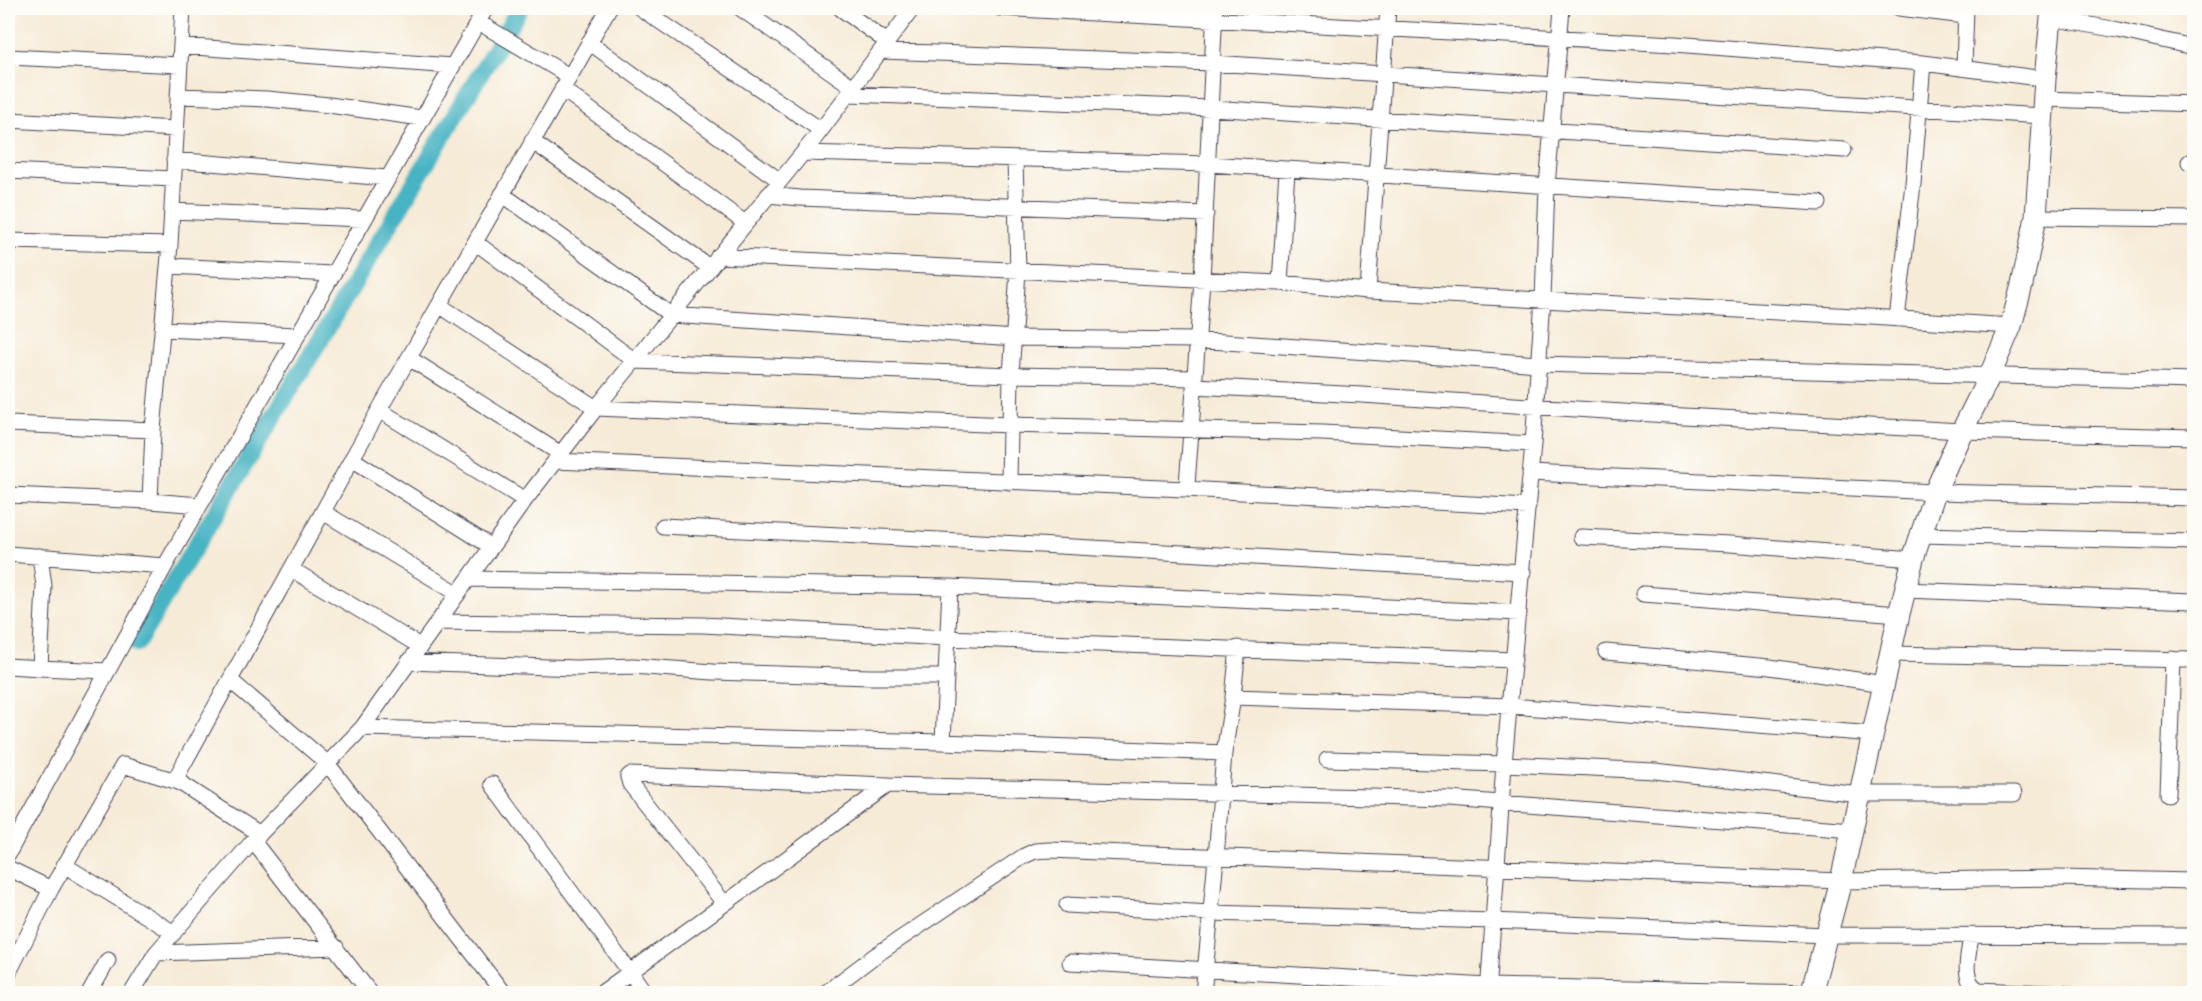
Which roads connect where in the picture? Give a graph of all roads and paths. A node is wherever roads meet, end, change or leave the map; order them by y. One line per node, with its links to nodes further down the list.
1 (183, 8): 19 (street)
2 (486, 8): 15 (street)
3 (609, 8): 18 (street)
4 (640, 8): 41 (street)
5 (740, 8): 31 (street)
6 (840, 8): 20 (street)
7 (913, 8): 20 (street)
8 (1003, 8): 14 (street)
9 (1388, 8): 16 (street)
10 (1562, 8): 17 (street)
11 (1899, 8): 12 (street)
12 (1966, 12): 27 (street)
13 (2051, 13): 21 (street); 33 (street)
14 (1215, 14): 16 (street); 23 (street)
15 (478, 22): 26 (street); 29 (street)
16 (1387, 30): 17 (street); 28 (street)
17 (1560, 38): 24 (street); 30 (street)
18 (589, 42): 29 (street); 54 (street)
19 (181, 46): 25 (street); 26 (street)
20 (884, 46): 23 (street); 31 (street)
21 (2193, 46)
22 (8, 57): 25 (street)
23 (1212, 63): 28 (street); 35 (street)
24 (1923, 63): 27 (street); 36 (street)
25 (180, 65): 32 (street)
26 (452, 66): 37 (street)
27 (1964, 68): 33 (street)
28 (1384, 74): 30 (street); 38 (street)
29 (566, 83): 43 (street); 65 (street)
30 (1555, 84): 36 (street); 42 (street)
31 (851, 91): 35 (street); 41 (street)
32 (178, 96): 37 (street); 40 (street)
33 (2044, 98): 34 (street); 36 (street); 62 (street)
34 (2194, 104)
35 (1211, 108): 38 (street); 48 (street)
36 (1920, 108): 79 (street)
37 (421, 118): 52 (street)
38 (1382, 118): 42 (street); 51 (street)
39 (8, 120): 40 (street)
40 (176, 129): 47 (street)
41 (821, 130): 45 (street)
42 (1551, 130): 44 (street); 55 (street)
43 (532, 141): 56 (street); 69 (street)
44 (1844, 150)
45 (803, 153): 46 (street); 54 (street)
46 (1015, 159): 48 (street); 59 (street)
47 (174, 160): 52 (street); 53 (street)
48 (1208, 164): 49 (street); 61 (street)
49 (1287, 170): 51 (street); 74 (street)
50 (8, 171): 53 (street)
51 (1376, 176): 55 (street); 75 (street)
52 (387, 178): 63 (street)
53 (173, 179): 60 (street)
54 (780, 181): 57 (street)
55 (1547, 186): 58 (street); 76 (street)
56 (502, 194): 67 (street); 78 (street)
57 (768, 195): 59 (street); 65 (street)
58 (1819, 203)
59 (1017, 205): 61 (street); 71 (street)
60 (172, 211): 63 (street); 68 (street)
61 (1206, 214): 73 (street)
62 (2036, 217): 64 (street); 80 (street)
63 (363, 219): 72 (street)
64 (2194, 219)
65 (745, 224): 69 (street)
66 (8, 241): 68 (street)
67 (475, 242): 77 (street); 86 (street)
68 (170, 245): 70 (street)
69 (714, 261): 71 (street); 78 (street)
70 (169, 266): 72 (street); 81 (street)
71 (1018, 271): 73 (street); 83 (street)
72 (332, 274): 82 (street)
73 (1202, 280): 74 (street); 84 (street)
74 (1280, 283): 75 (street)
75 (1368, 291): 76 (street)
76 (1543, 299): 79 (street); 87 (street)
77 (439, 306): 85 (street); 93 (street)
78 (671, 315): 83 (street); 86 (street)
79 (1897, 319): 80 (street)
80 (2011, 326): 89 (street)
81 (163, 329): 82 (street); 97 (street)
82 (297, 335): 112 (street)
83 (1015, 338): 84 (street); 88 (street)
84 (1197, 340): 87 (street); 91 (street)
85 (409, 358): 94 (street); 102 (street)
86 (635, 360): 88 (street); 93 (street)
87 (1539, 364): 89 (street); 92 (street)
88 (1011, 375): 91 (street); 96 (street)
89 (1990, 375): 90 (street); 99 (street)
90 (2194, 381)
91 (1194, 382): 92 (street); 98 (street)
92 (1536, 406): 99 (street); 101 (street)
93 (596, 408): 96 (street); 102 (street)
94 (379, 410): 103 (street); 110 (street)
95 (8, 424): 97 (street)
96 (1009, 425): 98 (street); 105 (street)
97 (153, 430): 111 (street)
98 (1191, 431): 101 (street); 106 (street)
99 (1962, 431): 100 (street); 107 (street)
100 (2194, 437)
101 (1533, 444): 104 (street)
102 (558, 458): 105 (street); 110 (street)
103 (352, 459): 114 (street); 119 (street)
104 (1530, 473): 107 (street); 113 (street)
105 (1009, 482): 106 (street)
106 (1185, 489): 113 (street)
107 (1935, 492): 109 (street); 116 (street)
108 (8, 495): 111 (street)
109 (2194, 498)
110 (525, 500): 119 (street)
111 (150, 501): 112 (street)
112 (200, 505): 123 (street)
113 (1528, 507): 125 (street)
114 (322, 512): 124 (street); 129 (street)
115 (663, 526): 125 (street)
116 (1920, 536): 118 (street); 122 (street)
117 (1581, 537): 122 (street)
118 (2194, 542)
119 (490, 546): 126 (street)
120 (8, 554): 121 (street)
121 (40, 556): 123 (street); 145 (street)
122 (1913, 559): 128 (street)
123 (165, 566): 146 (street)
124 (291, 568): 136 (street); 148 (street)
125 (1523, 572): 132 (street)
126 (469, 579): 127 (street); 129 (street)
127 (950, 587): 132 (street); 135 (street)
128 (1904, 590): 131 (street); 133 (street)
129 (457, 592): 134 (street)
130 (1643, 594): 133 (street)
131 (2194, 601)
132 (1519, 613): 141 (street)
133 (1899, 614): 139 (street)
134 (437, 622): 135 (street); 136 (street)
135 (946, 638): 137 (street); 147 (street)
136 (420, 646): 143 (street)
137 (1238, 648): 141 (street); 150 (street)
138 (1606, 652): 149 (street)
139 (1891, 654): 140 (street); 149 (street)
140 (2173, 659): 142 (street); 165 (street)
141 (1514, 660): 151 (street)
142 (2194, 660)
143 (408, 662): 147 (street); 152 (street)
144 (8, 666): 145 (street)
145 (40, 668): 146 (street)
146 (108, 671): 169 (street)
147 (945, 677): 154 (street)
148 (230, 680): 157 (street); 159 (street)
149 (1884, 684): 153 (street)
150 (1233, 697): 151 (street); 155 (street)
151 (1511, 706): 153 (street); 158 (street)
152 (362, 728): 154 (street); 157 (street)
153 (1874, 734): 163 (street)
154 (943, 742): 155 (street)
155 (1224, 753): 162 (street)
156 (1327, 759): 158 (street)
157 (327, 763): 168 (street); 197 (street)
158 (1504, 764): 163 (street); 166 (street)
159 (179, 782): 168 (street); 171 (street)
160 (492, 784): 191 (street)
161 (888, 785): 162 (street); 177 (street); 177 (street)
162 (1221, 793): 166 (street); 170 (street)
163 (1860, 794): 164 (street); 167 (street)
164 (2014, 794)
165 (2168, 794)
166 (1503, 802): 167 (street); 172 (street)
167 (1853, 830): 174 (street)
168 (256, 838): 181 (street); 186 (street)
169 (8, 854)
170 (1216, 858): 172 (street); 179 (street); 200 (street)
171 (64, 865): 176 (street); 181 (street)
172 (1497, 866): 174 (street); 180 (street)
173 (8, 868): 176 (street)
174 (1841, 881): 175 (street); 182 (street)
175 (2194, 881)
176 (51, 889): 185 (street)
177 (724, 903): 191 (street)
178 (1067, 905): 179 (street)
179 (1211, 913): 180 (street); 190 (street)
180 (1493, 921): 182 (street); 193 (street)
181 (174, 933): 187 (street)
182 (1827, 935): 184 (street); 202 (street)
183 (2194, 936): 184 (street)
184 (1971, 937): 203 (street)
185 (14, 945): 192 (street)
186 (336, 947): 187 (street); 196 (street)
187 (156, 953): 195 (street)
188 (108, 960): 194 (street)
189 (1070, 962): 190 (street)
190 (1207, 971): 193 (street); 201 (street)
191 (630, 973): 198 (street); 199 (street)
192 (8, 974)
193 (1488, 990): 202 (street)
194 (89, 993)
195 (131, 993)
196 (371, 993)
197 (504, 993)
198 (600, 993)
199 (646, 993)
200 (824, 993)
201 (1203, 993)
202 (1811, 993)
203 (2068, 993)

